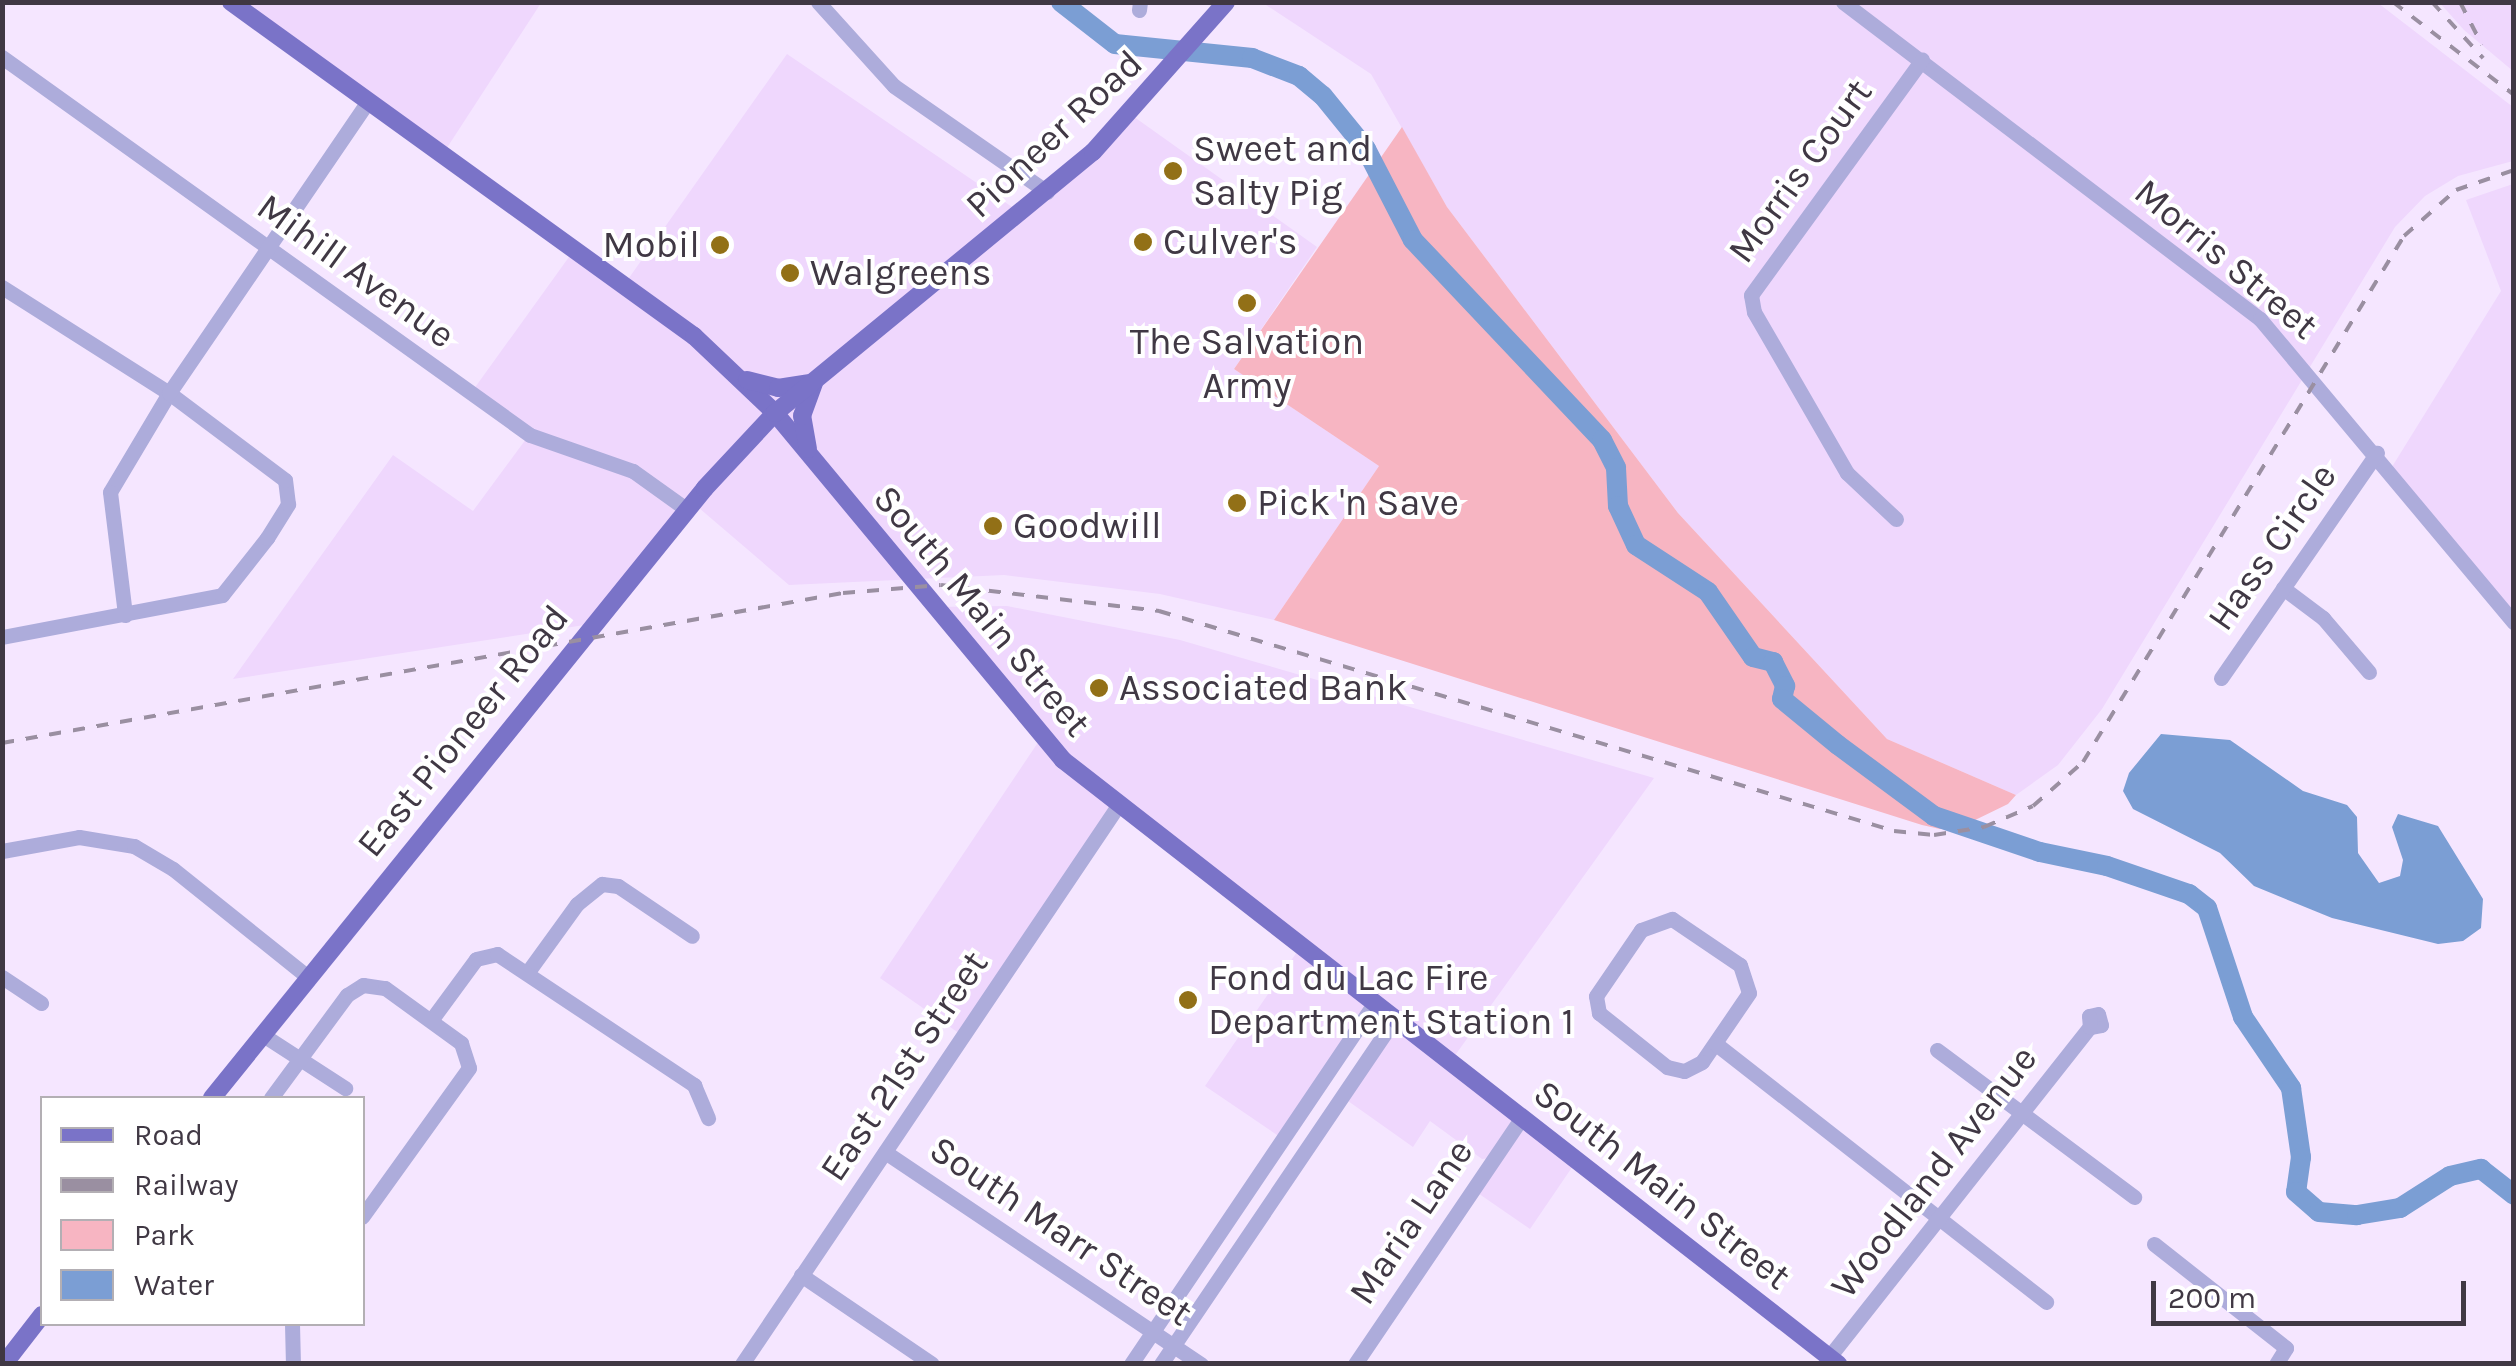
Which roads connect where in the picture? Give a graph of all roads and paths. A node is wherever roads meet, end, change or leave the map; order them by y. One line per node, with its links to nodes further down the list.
1 (232, 2): 7 (main road, South Main Street)
2 (818, 2): 8 (street)
3 (1226, 2): 8 (main road, Pioneer Road)
4 (1843, 2): 6 (street, Morris Street)
5 (2, 57): 9 (street, Mihill Avenue)
6 (1922, 60): 15 (street, Morris Street); 18 (street, Morris Court)
7 (367, 104): 9 (street); 11 (main road, South Main Street)
8 (1047, 192): 12 (main road, Pioneer Road)
9 (268, 248): 13 (street); 17 (street, Mihill Avenue)
10 (5, 293): 13 (street)
11 (738, 376): 12 (main road); 14 (main road, South Main Street)
12 (814, 382): 14 (main road, Pioneer Road); 16 (main road)
13 (169, 393): 20 (street); 20 (street)
14 (775, 413): 16 (main road, South Main Street); 17 (main road, East Pioneer Road)
15 (2377, 453): 19 (street, Hass Circle); 21 (street, Morris Street)
16 (811, 457): 25 (main road, South Main Street)
17 (686, 509): 30 (main road, East Pioneer Road)
18 (1896, 519)
19 (2283, 588): 23 (street); 24 (street, Hass Circle)
20 (125, 614): 22 (street)
21 (2514, 623)
22 (2, 637)
23 (2368, 672)
24 (2221, 678)
25 (1120, 804): 31 (main road, South Main Street); 46 (street, East 21st Street)
26 (2, 850): 30 (street)
27 (692, 936): 28 (street)
28 (528, 973): 34 (street); 45 (street)
29 (2, 976): 32 (street)
30 (308, 977): 36 (main road, East Pioneer Road)
31 (1375, 1002): 33 (main road, South Main Street); 55 (street)
32 (41, 1003)
33 (1395, 1018): 44 (main road, South Main Street); 56 (street)
34 (432, 1019): 39 (street); 48 (street)
35 (2090, 1027): 43 (street, Woodland Avenue)
36 (263, 1034): 39 (street); 41 (main road, East Pioneer Road)
37 (1716, 1044): 37 (street); 49 (street)
38 (1937, 1050): 43 (street)
39 (300, 1059): 40 (street); 42 (street)
40 (345, 1088)
41 (214, 1096)
42 (272, 1096)
43 (2023, 1110): 47 (street); 49 (street, Woodland Avenue)
44 (1522, 1116): 57 (main road, South Main Street); 65 (street, Maria Lane)
45 (708, 1118)
46 (884, 1152): 51 (street, East 21st Street); 55 (street, South Marr Street)
47 (2134, 1197)
48 (365, 1214)
49 (1938, 1218): 52 (street); 57 (street, Woodland Avenue)
50 (2154, 1244): 66 (street)
51 (802, 1275): 60 (street, East 21st Street); 61 (street)
52 (2046, 1302)
53 (40, 1317): 58 (main road)
54 (292, 1326): 59 (street)
55 (1153, 1330): 56 (street, South Marr Street); 62 (street)
56 (1174, 1344): 63 (street); 64 (street, South Marr Street)
57 (1834, 1360)
58 (4, 1364)
59 (293, 1364)
60 (742, 1364)
61 (932, 1364)
62 (1131, 1364)
63 (1161, 1364)
64 (1201, 1364)
65 (1355, 1364)
66 (2276, 1364)

